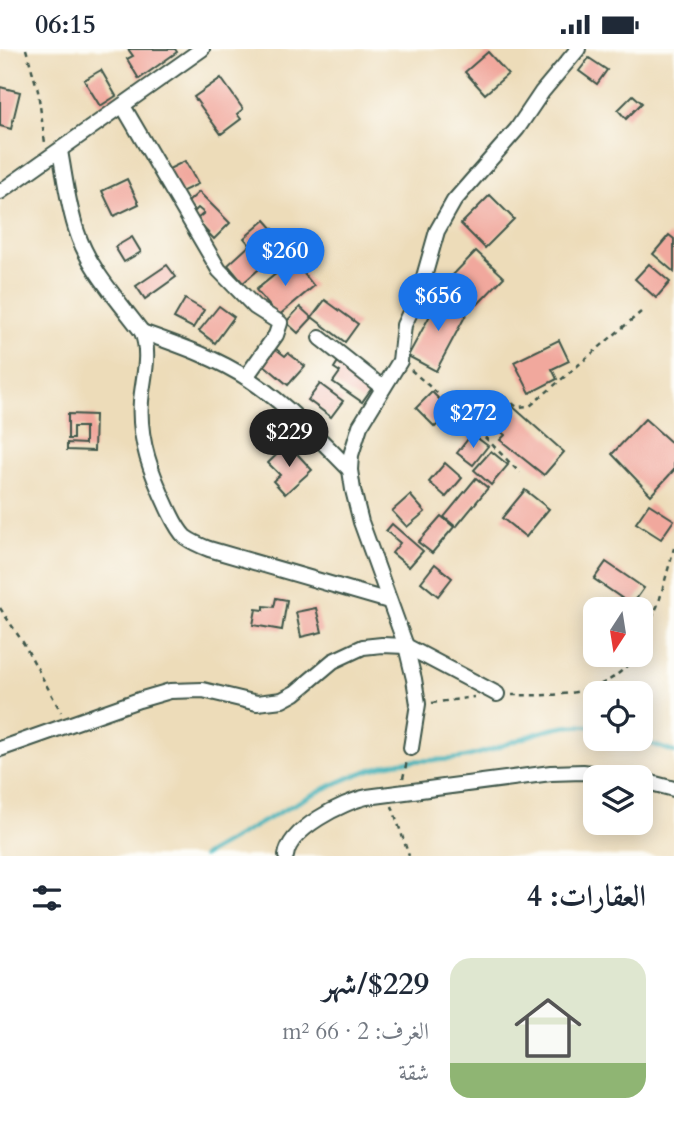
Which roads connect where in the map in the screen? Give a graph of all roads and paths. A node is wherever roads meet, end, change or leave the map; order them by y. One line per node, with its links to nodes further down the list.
1 (26, 49): 6 (path)
2 (202, 49): 4 (street)
3 (578, 49): 11 (street)
4 (122, 106): 5 (street); 12 (street)
5 (60, 151): 6 (street); 9 (street)
6 (47, 160): 7 (street)
7 (0, 192)
8 (640, 312): 14 (path)
9 (142, 332): 12 (street); 18 (street)
10 (320, 338): 13 (street)
11 (400, 361): 13 (street); 14 (path)
12 (246, 377): 15 (street)
13 (383, 388): 15 (street)
14 (471, 423): 16 (path)
15 (350, 470): 18 (street)
16 (520, 473)
17 (674, 548): 20 (path)
18 (389, 601): 21 (street)
19 (0, 608): 25 (path)
20 (653, 615)
21 (406, 646): 23 (street); 24 (street); 25 (street)
22 (623, 667): 23 (path)
23 (497, 694): 24 (path)
24 (418, 704): 26 (street)
25 (67, 725): 27 (street)
26 (411, 748): 29 (path)
27 (0, 749)
28 (583, 772): 32 (street)
29 (402, 781)
30 (653, 784): 31 (street)
31 (674, 789)
32 (388, 793): 33 (street); 34 (path)
33 (286, 856)
34 (409, 856)

